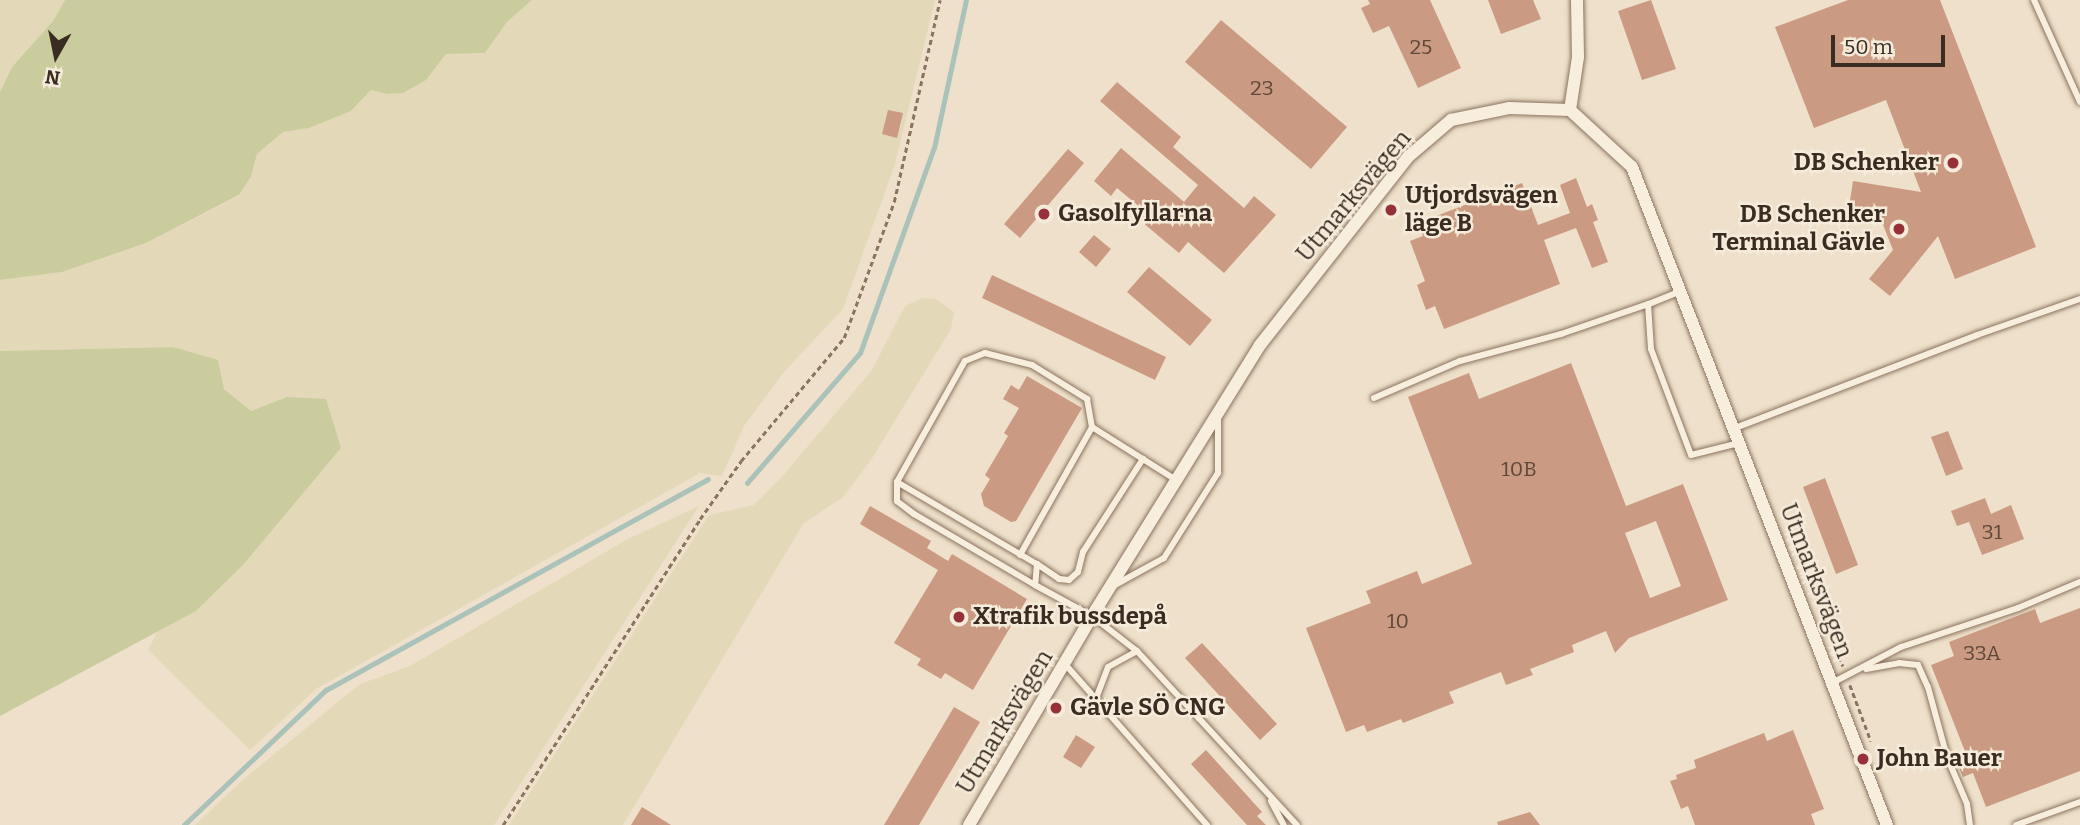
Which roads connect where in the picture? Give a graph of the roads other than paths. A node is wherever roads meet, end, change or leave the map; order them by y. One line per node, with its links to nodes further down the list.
1 (1578, 0): 4 (street)
2 (2034, 0): 3 (lane)
3 (2080, 102)
4 (1570, 110): 5 (street, Utmarksvägen); 9 (street, Utmarksvägen)
5 (1681, 291): 7 (lane); 11 (street, Utmarksvägen)
6 (2080, 299): 11 (lane)
7 (1648, 304): 8 (lane); 12 (lane)
8 (1374, 398)
9 (1218, 412): 14 (street, Utmarksvägen); 20 (lane)
10 (1092, 427): 13 (lane); 15 (lane); 16 (lane)
11 (1735, 428): 12 (street, Utmarksvägen)
12 (1741, 443): 25 (street, Utmarksvägen)
13 (1143, 459): 14 (lane); 17 (lane)
14 (1176, 480): 20 (street, Utmarksvägen)
15 (897, 482): 16 (lane); 19 (lane)
16 (1020, 555): 17 (lane)
17 (1037, 564): 19 (lane)
18 (2080, 582): 24 (lane)
19 (1035, 585): 21 (lane)
20 (1111, 587): 21 (street, Utmarksvägen)
21 (1092, 616): 22 (lane); 23 (street, Utmarksvägen)
22 (1137, 651): 26 (lane); 27 (lane)
23 (1064, 663): 26 (lane); 29 (street, Utmarksvägen)
24 (1861, 670): 25 (lane); 34 (lane)
25 (1832, 683): 33 (street, Utmarksvägen)
26 (1095, 701): 30 (lane)
27 (1267, 793): 31 (lane); 32 (lane)
28 (2080, 802): 35 (lane)
29 (969, 825)
30 (1208, 825)
31 (1284, 825)
32 (1297, 825)
33 (1887, 825)
34 (1970, 825)
35 (2016, 825)

